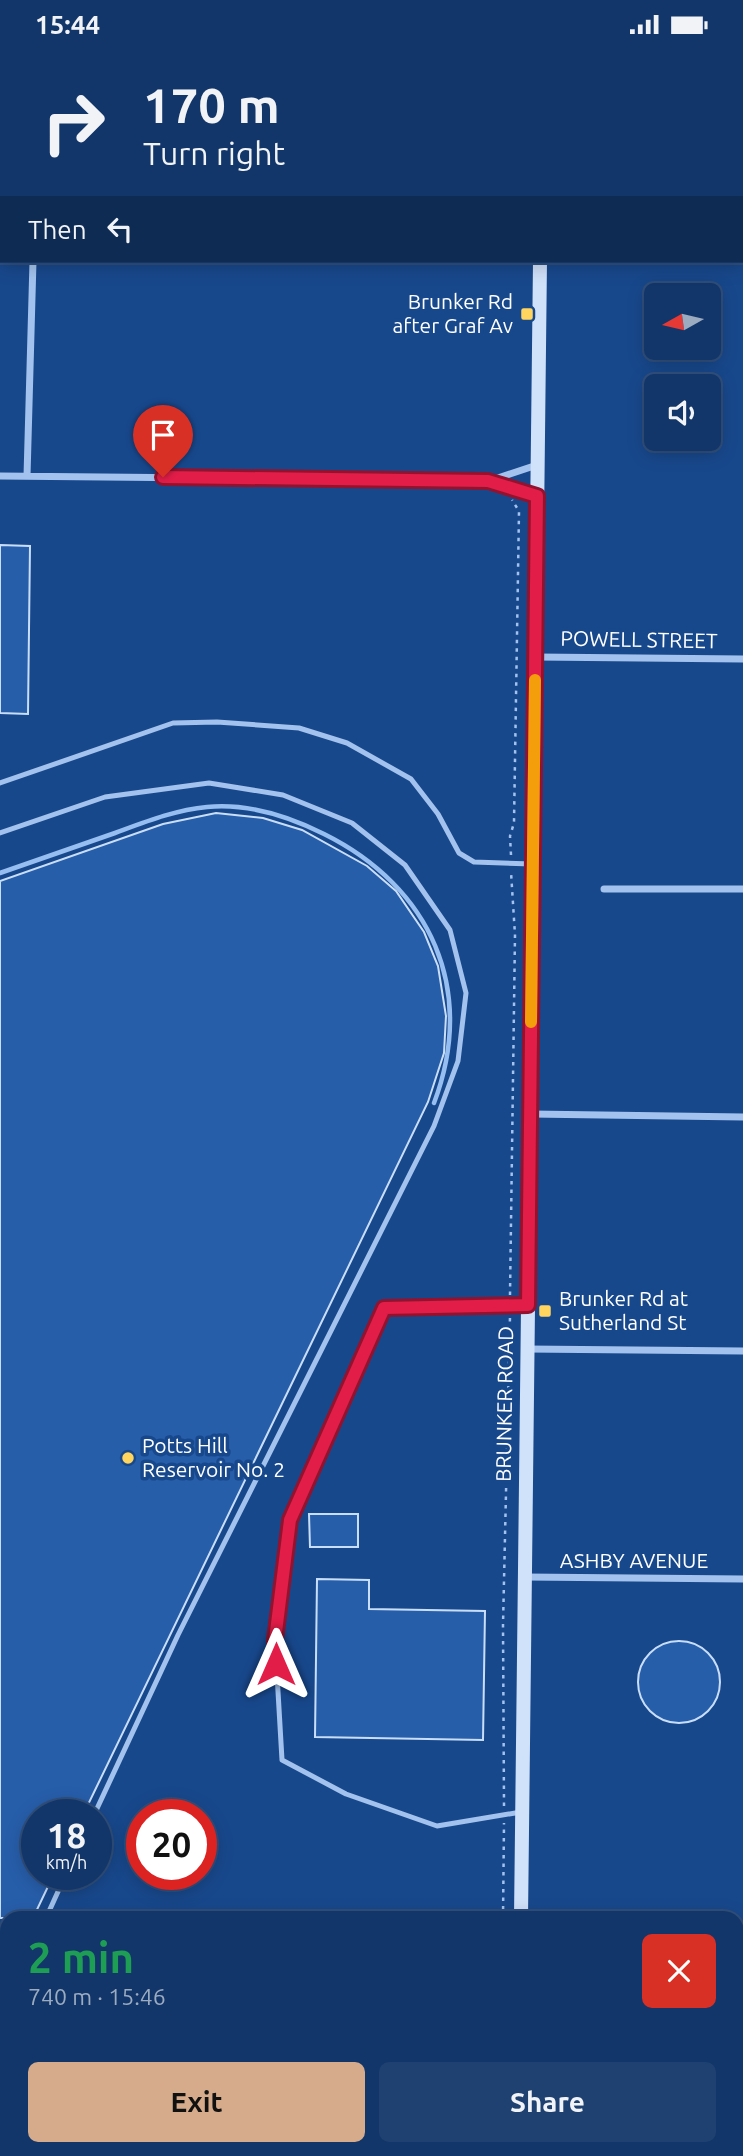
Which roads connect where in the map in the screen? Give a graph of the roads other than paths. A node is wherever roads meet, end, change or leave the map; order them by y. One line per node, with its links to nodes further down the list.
1 (33, 263): 5 (street)
2 (541, 263): 3 (main road, BRUNKER ROAD)
3 (537, 465): 6 (street); 7 (main road, BRUNKER ROAD)
4 (0, 476): 5 (street)
5 (27, 476): 6 (street)
6 (488, 481): 7 (street)
7 (537, 496): 8 (main road, BRUNKER ROAD)
8 (535, 657): 9 (street, POWELL STREET); 12 (main road, BRUNKER ROAD)
9 (743, 659)
10 (0, 783): 12 (lane)
11 (0, 833): 22 (lane)
12 (532, 864): 15 (main road, BRUNKER ROAD)
13 (604, 888): 14 (street)
14 (743, 889)
15 (531, 1114): 16 (street); 17 (main road, BRUNKER ROAD)
16 (743, 1117)
17 (528, 1305): 18 (main road, BRUNKER ROAD); 23 (lane)
18 (527, 1349): 19 (street); 20 (main road, BRUNKER ROAD)
19 (743, 1351)
20 (525, 1577): 21 (street, ASHBY AVENUE); 23 (main road, BRUNKER ROAD)
21 (743, 1579)
22 (101, 1799)
23 (521, 1812): 26 (main road, BRUNKER ROAD)
24 (59, 1890): 25 (lane)
25 (49, 1911)
26 (521, 1911)

